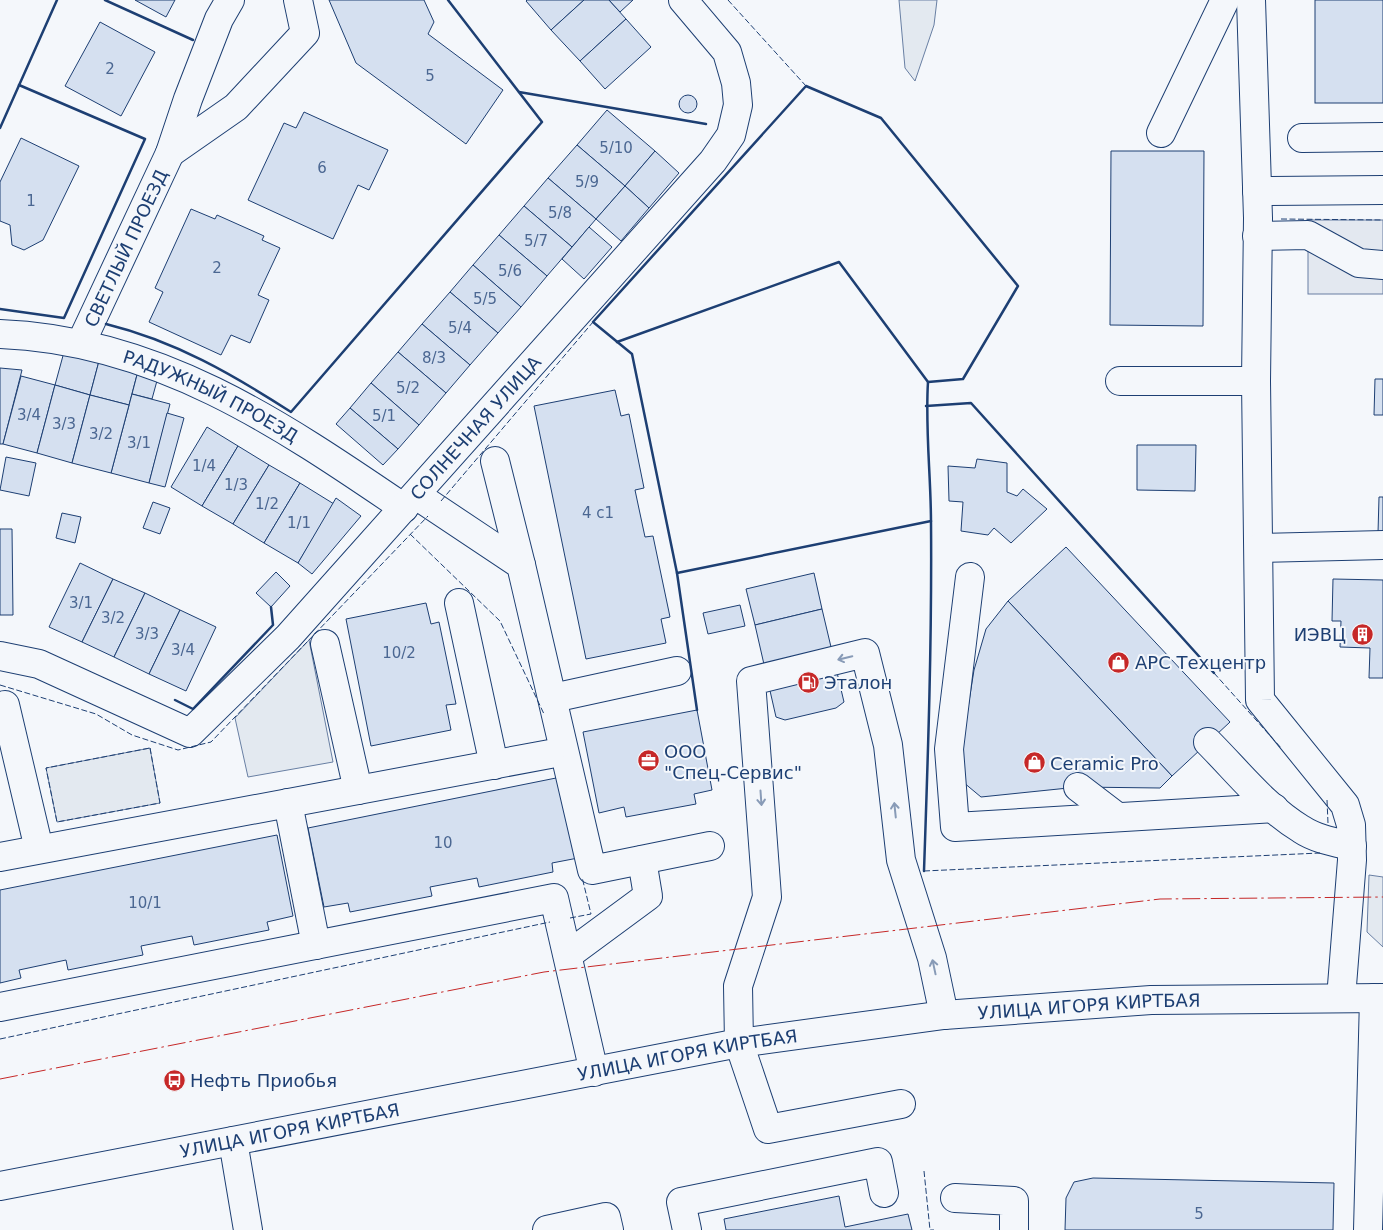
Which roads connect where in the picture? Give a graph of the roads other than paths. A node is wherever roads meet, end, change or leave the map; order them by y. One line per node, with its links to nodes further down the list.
1 (230, 0): 9 (street, СВЕТЛЫЙ ПРОЕЗД)
2 (298, 0): 9 (street, СВЕТЛЫЙ ПРОЕЗД)
3 (683, 0): 19 (street, СОЛНЕЧНАЯ УЛИЦА)
4 (1225, 0): 6 (street)
5 (1251, 0): 11 (street)
6 (1161, 133)
7 (1383, 137): 8 (street)
8 (1302, 138)
9 (170, 153): 15 (street, СВЕТЛЫЙ ПРОЕЗД)
10 (1383, 190): 11 (street)
11 (1257, 191): 12 (street)
12 (1257, 236): 13 (street); 17 (street)
13 (1383, 265)
14 (0, 334): 15 (street, РАДУЖНЫЙ ПРОЕЗД)
15 (81, 343): 19 (street, РАДУЖНЫЙ ПРОЕЗД)
16 (1120, 381): 17 (street)
17 (1256, 381): 21 (street)
18 (495, 461): 22 (street)
19 (410, 501): 22 (street, РАДУЖНЫЙ ПРОЕЗД); 26 (street, СОЛНЕЧНАЯ УЛИЦА)
20 (1383, 545): 21 (street)
21 (1259, 548): 39 (street)
22 (521, 565): 28 (street)
23 (970, 577): 37 (street)
24 (459, 603): 32 (street)
25 (325, 644): 34 (street)
26 (0, 656)
27 (677, 671): 28 (street)
28 (553, 698): 42 (street)
29 (5, 705): 40 (street)
30 (1208, 742): 36 (street)
31 (550, 754): 32 (street)
32 (494, 765): 34 (street)
33 (1078, 787): 37 (street)
34 (358, 790): 35 (street)
35 (288, 803): 40 (street); 43 (street)
36 (1274, 808): 37 (street); 39 (street)
37 (1116, 816)
38 (710, 846): 42 (street)
39 (1352, 846): 45 (street)
40 (39, 849): 41 (street)
41 (0, 857)
42 (642, 860): 44 (street)
43 (316, 945): 44 (street); 47 (street)
44 (568, 955): 50 (street)
45 (1342, 998): 46 (street, УЛИЦА ИГОРЯ КИРТБАЯ); 48 (street, УЛИЦА ИГОРЯ КИРТБАЯ)
46 (1378, 998): 61 (street)
47 (0, 1007)
48 (944, 1015): 49 (street, УЛИЦА ИГОРЯ КИРТБАЯ); 49 (street, one-way to 49)
49 (739, 1043): 50 (street, УЛИЦА ИГОРЯ КИРТБАЯ); 51 (street)
50 (594, 1072): 52 (street, УЛИЦА ИГОРЯ КИРТБАЯ)
51 (901, 1104)
52 (233, 1142): 53 (street, УЛИЦА ИГОРЯ КИРТБАЯ); 56 (street)
53 (0, 1186)
54 (884, 1193): 59 (street)
55 (955, 1198): 60 (street)
56 (248, 1230)
57 (547, 1230): 58 (street)
58 (609, 1230)
59 (687, 1230)
60 (1014, 1230)
61 (1368, 1230)

